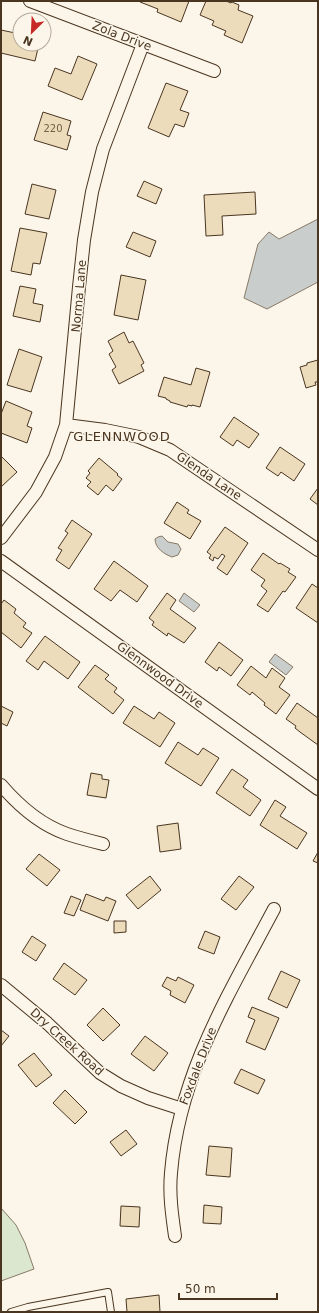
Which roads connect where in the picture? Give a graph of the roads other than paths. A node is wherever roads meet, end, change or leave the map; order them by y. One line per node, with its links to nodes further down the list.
1 (30, 1): 2 (street, Zola Drive)
2 (143, 44): 3 (street, Zola Drive); 4 (street, Norma Lane)
3 (214, 71)
4 (66, 425): 5 (street, Norma Lane); 6 (street, Glenda Lane)
5 (1, 538)
6 (318, 550)
7 (1, 561): 9 (street, Glennwood Drive)
8 (1, 785): 10 (street)
9 (318, 788)
10 (103, 844)
11 (274, 909): 13 (street, Foxdale Drive)
12 (1, 985): 13 (street, Dry Creek Road)
13 (182, 1109): 14 (street, Foxdale Drive)
14 (175, 1236)
15 (11, 1312): 16 (lane)
16 (111, 1312)

